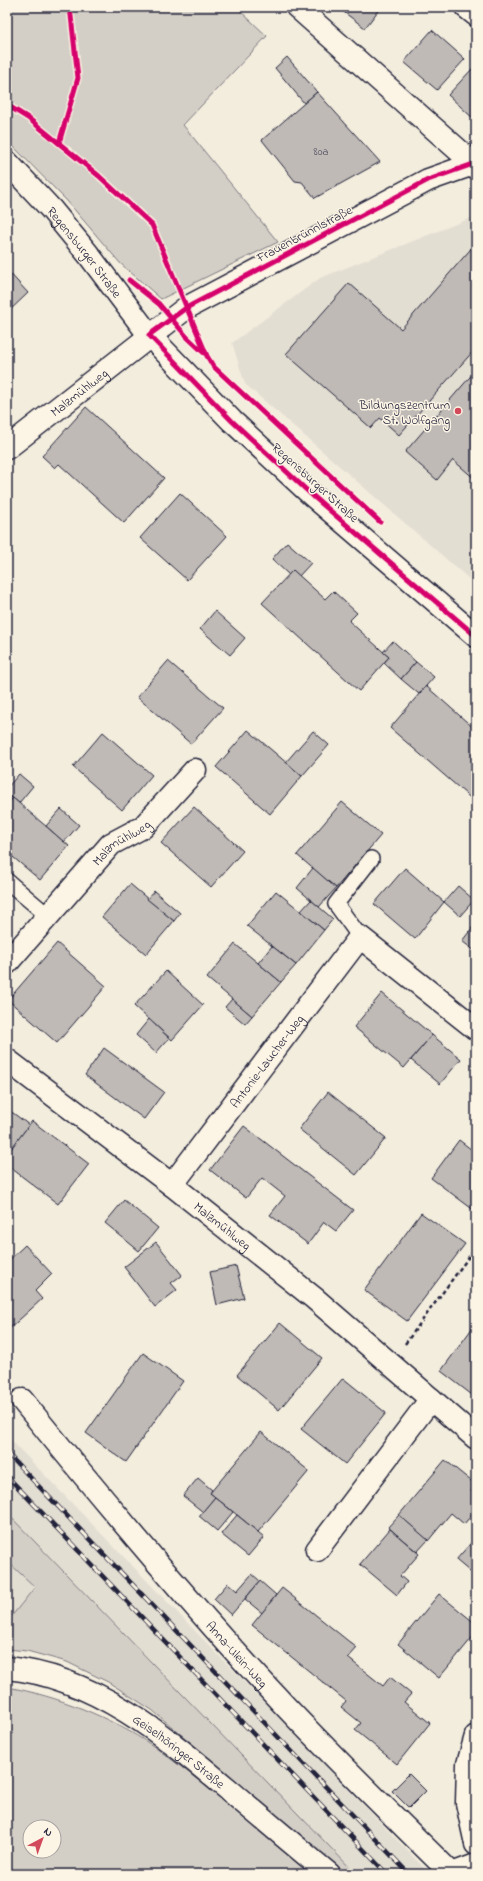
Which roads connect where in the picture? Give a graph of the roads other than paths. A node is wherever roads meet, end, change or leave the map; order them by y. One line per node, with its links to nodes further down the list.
1 (297, 7): 5 (street, Frauenbrünnlstraße)
2 (466, 7): 3 (street)
3 (476, 15)
4 (7, 162): 6 (street, Regensburger Straße)
5 (475, 163): 6 (street, Frauenbrünnlstraße)
6 (149, 335): 7 (street, Malzmühlweg); 8 (street, Regensburger Straße)
7 (7, 448)
8 (476, 636)
9 (195, 770): 12 (street, Malzmühlweg)
10 (371, 860): 13 (lane)
11 (7, 881): 12 (lane)
12 (47, 915): 14 (street, Malzmühlweg)
13 (360, 937): 15 (street); 17 (street, Antonie-Laucher-Weg)
14 (7, 963)
15 (476, 1028)
16 (7, 1060): 17 (street, Malzmühlweg)
17 (172, 1185): 18 (street, Malzmühlweg)
18 (431, 1399): 20 (street, Malzmühlweg); 21 (street)
19 (22, 1400): 25 (street, Anna-Ulein-Weg)
20 (476, 1438)
21 (317, 1550)
22 (7, 1668): 26 (street, Geiselhöringer Straße)
23 (476, 1736): 24 (street)
24 (476, 1844)
25 (476, 1865)
26 (328, 1874)

